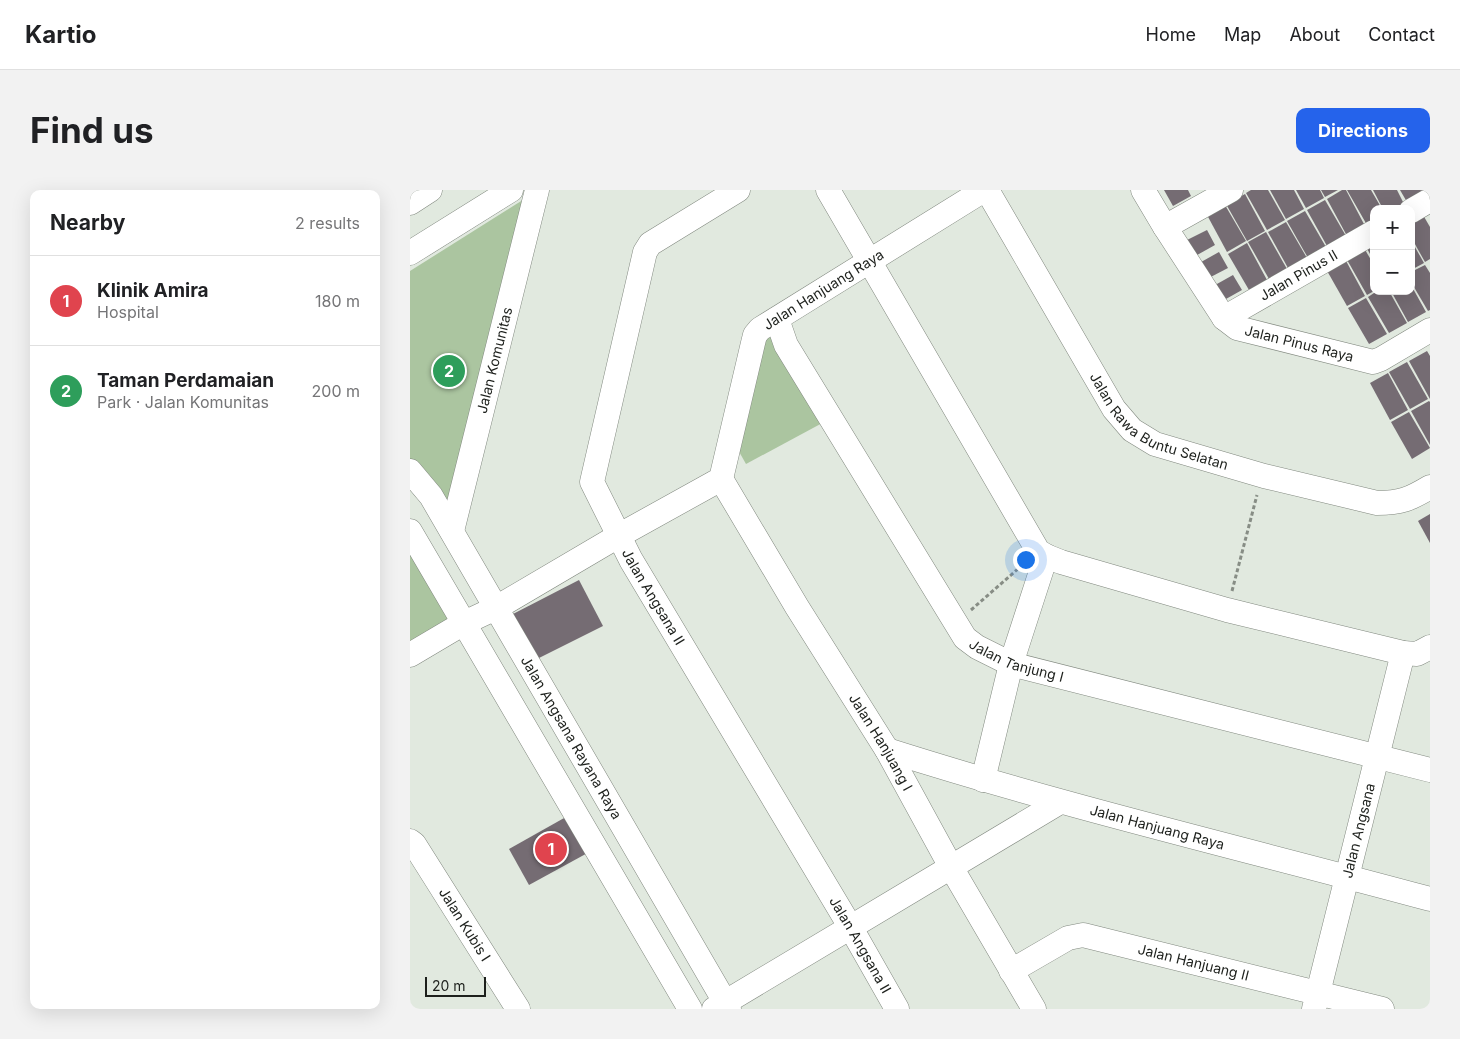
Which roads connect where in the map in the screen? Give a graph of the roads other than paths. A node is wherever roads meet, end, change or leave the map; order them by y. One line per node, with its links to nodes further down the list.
1 (430, 190): 10 (street)
2 (512, 190): 14 (street)
3 (538, 190): 23 (street, Jalan Komunitas)
4 (738, 190): 24 (street, Jalan Angsana II)
5 (828, 190): 15 (street)
6 (986, 190): 15 (street, Jalan Hanjuang Raya); 21 (street, Jalan Rawa Buntu Selatan)
7 (1143, 190): 12 (street, Jalan Pinus Raya)
8 (1231, 190): 12 (street)
9 (1430, 200): 11 (street)
10 (410, 203)
11 (1415, 209)
12 (1165, 227): 16 (street, Jalan Pinus Raya)
13 (1370, 234): 16 (street, Jalan Pinus II)
14 (410, 253)
15 (869, 262): 17 (street, Jalan Hanjuang Raya); 25 (street)
16 (1224, 318): 18 (street, Jalan Pinus Raya)
17 (777, 319): 20 (street, Jalan Hanjuang Raya); 30 (street, Jalan Tanjung I)
18 (1430, 330)
19 (410, 471): 23 (street, Jalan Angsana Rayana Raya)
20 (721, 479): 24 (street); 31 (street, Jalan Hanjuang I)
21 (1430, 487)
22 (410, 531): 27 (street)
23 (452, 531): 26 (street, Jalan Angsana Rayana Raya)
24 (620, 535): 26 (street); 40 (street, Jalan Angsana II)
25 (1042, 554): 29 (street); 30 (street)
26 (496, 608): 27 (street); 43 (street, Jalan Angsana Rayana Raya)
27 (464, 623): 28 (street); 45 (street)
28 (410, 655)
29 (1421, 655): 32 (street, Jalan Angsana)
30 (1011, 664): 32 (street, Jalan Tanjung I); 34 (street)
31 (887, 750): 34 (street, Jalan Hanjuang Raya); 37 (street, Jalan Hanjuang I)
32 (1378, 756): 33 (street, Jalan Tanjung I); 38 (street, Jalan Angsana)
33 (1430, 770)
34 (983, 780): 35 (street, Jalan Hanjuang Raya)
35 (1060, 802): 37 (street); 38 (street, Jalan Hanjuang Raya)
36 (410, 841): 44 (street, Jalan Kubis I)
37 (951, 867): 40 (street); 41 (street, Jalan Hanjuang I)
38 (1347, 876): 39 (street, Jalan Hanjuang Raya); 42 (street, Jalan Angsana)
39 (1430, 899)
40 (851, 928): 43 (street); 46 (street, Jalan Angsana II)
41 (1011, 971): 42 (street, Jalan Hanjuang II); 47 (street, Jalan Hanjuang I)
42 (1316, 1001): 48 (street, Jalan Hanjuang II)
43 (723, 1007)
44 (518, 1009)
45 (690, 1009)
46 (897, 1009)
47 (1034, 1009)
48 (1382, 1009)

